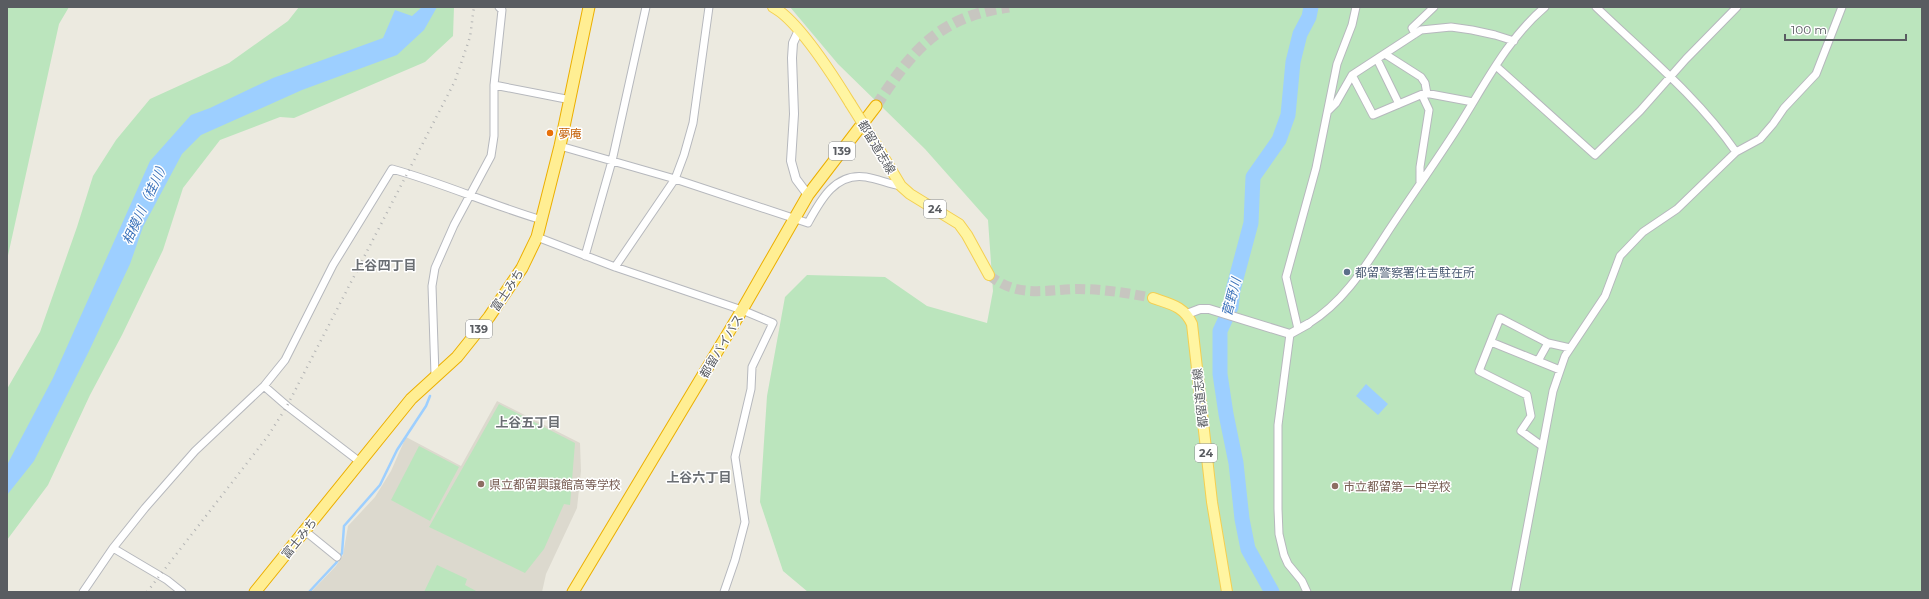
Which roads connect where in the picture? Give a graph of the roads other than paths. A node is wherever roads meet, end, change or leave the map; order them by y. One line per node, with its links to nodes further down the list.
1 (499, 7): 20 (street)
2 (589, 7): 22 (highway, 富士みち / 139)
3 (646, 7): 29 (street)
4 (709, 7): 30 (street)
5 (773, 7): 12 (main road, 都留道志線 / 24)
6 (1356, 7): 26 (street)
7 (1434, 7): 13 (street)
8 (1545, 7): 14 (street)
9 (1596, 7): 19 (street)
10 (1842, 7): 28 (street)
11 (1732, 9): 19 (street)
12 (799, 30): 32 (main road, 都留道志線 / 24, bridge); 34 (street)
13 (1415, 34): 14 (street); 15 (street)
14 (1514, 41): 17 (street)
15 (1385, 54): 16 (street); 21 (street)
16 (1377, 59): 18 (street); 24 (street)
17 (1496, 66): 19 (street); 23 (street)
18 (1352, 76): 24 (street); 26 (street)
19 (1670, 78): 28 (street)
20 (494, 85): 22 (street); 33 (street)
21 (1425, 94): 23 (street); 24 (street); 31 (street)
22 (571, 100): 27 (highway, 富士みち / 139)
23 (1473, 102): 31 (street)
24 (1399, 104)
25 (876, 106): 34 (highway, 都留バイパス / 139)
26 (1329, 110): 45 (street)
27 (560, 146): 29 (street); 35 (highway, 富士みち / 139)
28 (1736, 152): 49 (street)
29 (612, 161): 30 (street); 38 (street)
30 (675, 179): 36 (street); 39 (street)
31 (1420, 182): 44 (street)
32 (901, 186): 36 (street); 40 (main road, 都留道志線 / 24)
33 (470, 194): 35 (street); 52 (street); 53 (street)
34 (808, 195): 36 (highway, 都留バイパス / 139)
35 (542, 220): 37 (highway, 富士みち / 139)
36 (793, 220): 42 (highway, 都留バイパス / 139)
37 (537, 237): 38 (street); 52 (highway, 富士みち / 139)
38 (585, 256): 39 (street)
39 (615, 267): 42 (street)
40 (989, 275)
41 (1153, 298): 43 (main road)
42 (742, 310): 62 (highway, 都留バイパス / 139); 63 (street)
43 (1187, 314): 46 (street); 64 (main road, 都留道志線 / 24)
44 (1308, 324): 45 (street)
45 (1298, 329): 46 (street)
46 (1290, 334): 65 (street)
47 (1491, 342): 48 (street); 50 (street); 54 (street)
48 (1548, 343): 49 (street); 50 (street)
49 (1570, 348): 51 (street)
50 (1538, 361): 51 (street)
51 (1560, 370): 54 (street)
52 (435, 375): 55 (highway, 富士みち / 139)
53 (264, 386): 55 (street); 57 (street)
54 (1542, 446): 66 (street)
55 (360, 462): 56 (highway, 富士みち / 139)
56 (306, 531): 58 (street); 61 (highway, 富士みち / 139)
57 (113, 548): 59 (street); 60 (street)
58 (337, 557)
59 (82, 592)
60 (182, 592)
61 (255, 592)
62 (573, 592)
63 (724, 592)
64 (1227, 592)
65 (1307, 592)
66 (1515, 592)

